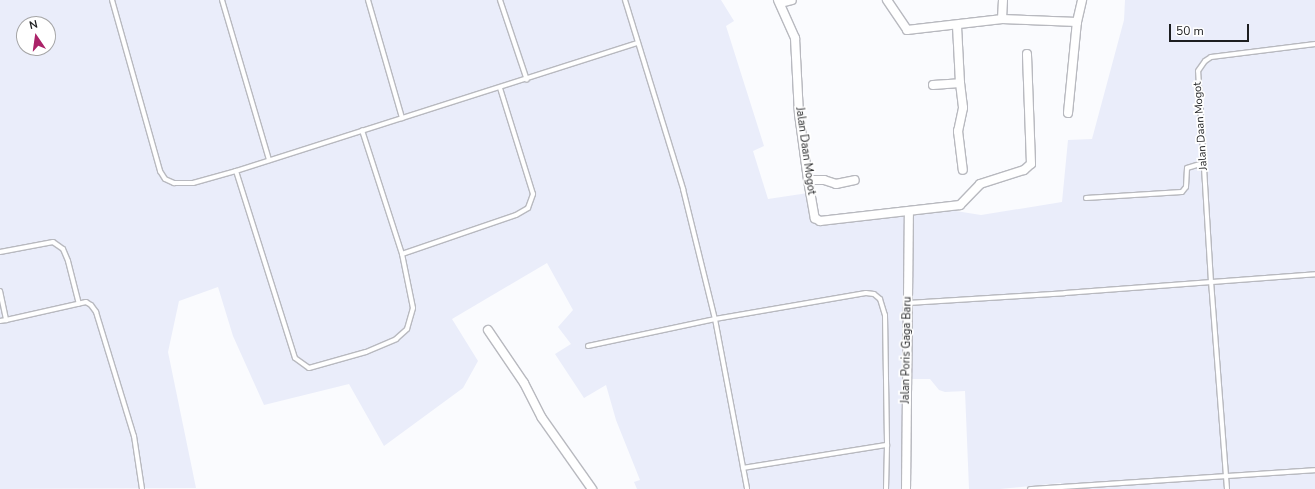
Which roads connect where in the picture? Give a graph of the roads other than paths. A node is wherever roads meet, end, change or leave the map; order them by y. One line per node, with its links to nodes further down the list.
1 (112, 0): 27 (lane)
2 (222, 0): 24 (lane)
3 (368, 0): 22 (lane)
4 (500, 0): 17 (lane)
5 (625, 0): 14 (lane)
6 (792, 0): 9 (street, Jalan Daan Mogot)
7 (1003, 0): 11 (street)
8 (1082, 0): 12 (street)
9 (779, 2): 28 (street, Jalan Daan Mogot)
10 (889, 2): 13 (street)
11 (1002, 19): 12 (street); 13 (street)
12 (1077, 22): 21 (street)
13 (957, 25): 18 (street)
14 (638, 43): 17 (lane); 39 (lane)
15 (1315, 44): 25 (lane, Jalan Daan Mogot)
16 (1027, 54): 31 (street, Jalan Daan Mogot)
17 (527, 80): 20 (lane)
18 (960, 82): 19 (street); 26 (street)
19 (933, 85)
20 (500, 88): 22 (lane); 33 (lane)
21 (1068, 113)
22 (402, 118): 23 (lane)
23 (362, 130): 24 (lane); 33 (lane)
24 (269, 160): 27 (lane)
25 (1203, 163): 30 (lane); 35 (lane, Jalan Daan Mogot)
26 (963, 170)
27 (236, 172): 33 (lane)
28 (808, 180): 29 (street); 31 (street, Jalan Daan Mogot)
29 (855, 180)
30 (1086, 198)
31 (909, 212): 37 (street, Jalan Poris Gaga Baru)
32 (0, 252): 38 (lane)
33 (402, 254)
34 (1315, 274): 35 (lane)
35 (1211, 282): 37 (lane); 47 (lane, Jalan Daan Mogot)
36 (0, 291): 40 (lane)
37 (907, 303): 52 (street, Jalan Poris Gaga Baru)
38 (79, 304): 40 (lane); 48 (lane)
39 (715, 319): 43 (lane); 44 (lane); 45 (lane)
40 (6, 320): 41 (lane)
41 (0, 321)
42 (488, 330): 49 (street)
43 (588, 346)
44 (887, 445): 45 (lane); 51 (lane)
45 (743, 468): 50 (lane)
46 (1315, 470): 47 (lane)
47 (1226, 475): 53 (lane); 54 (lane, Jalan Daan Mogot)
48 (142, 489)
49 (592, 489)
50 (747, 489)
51 (886, 489)
52 (906, 489)
53 (1030, 489)
54 (1226, 489)

